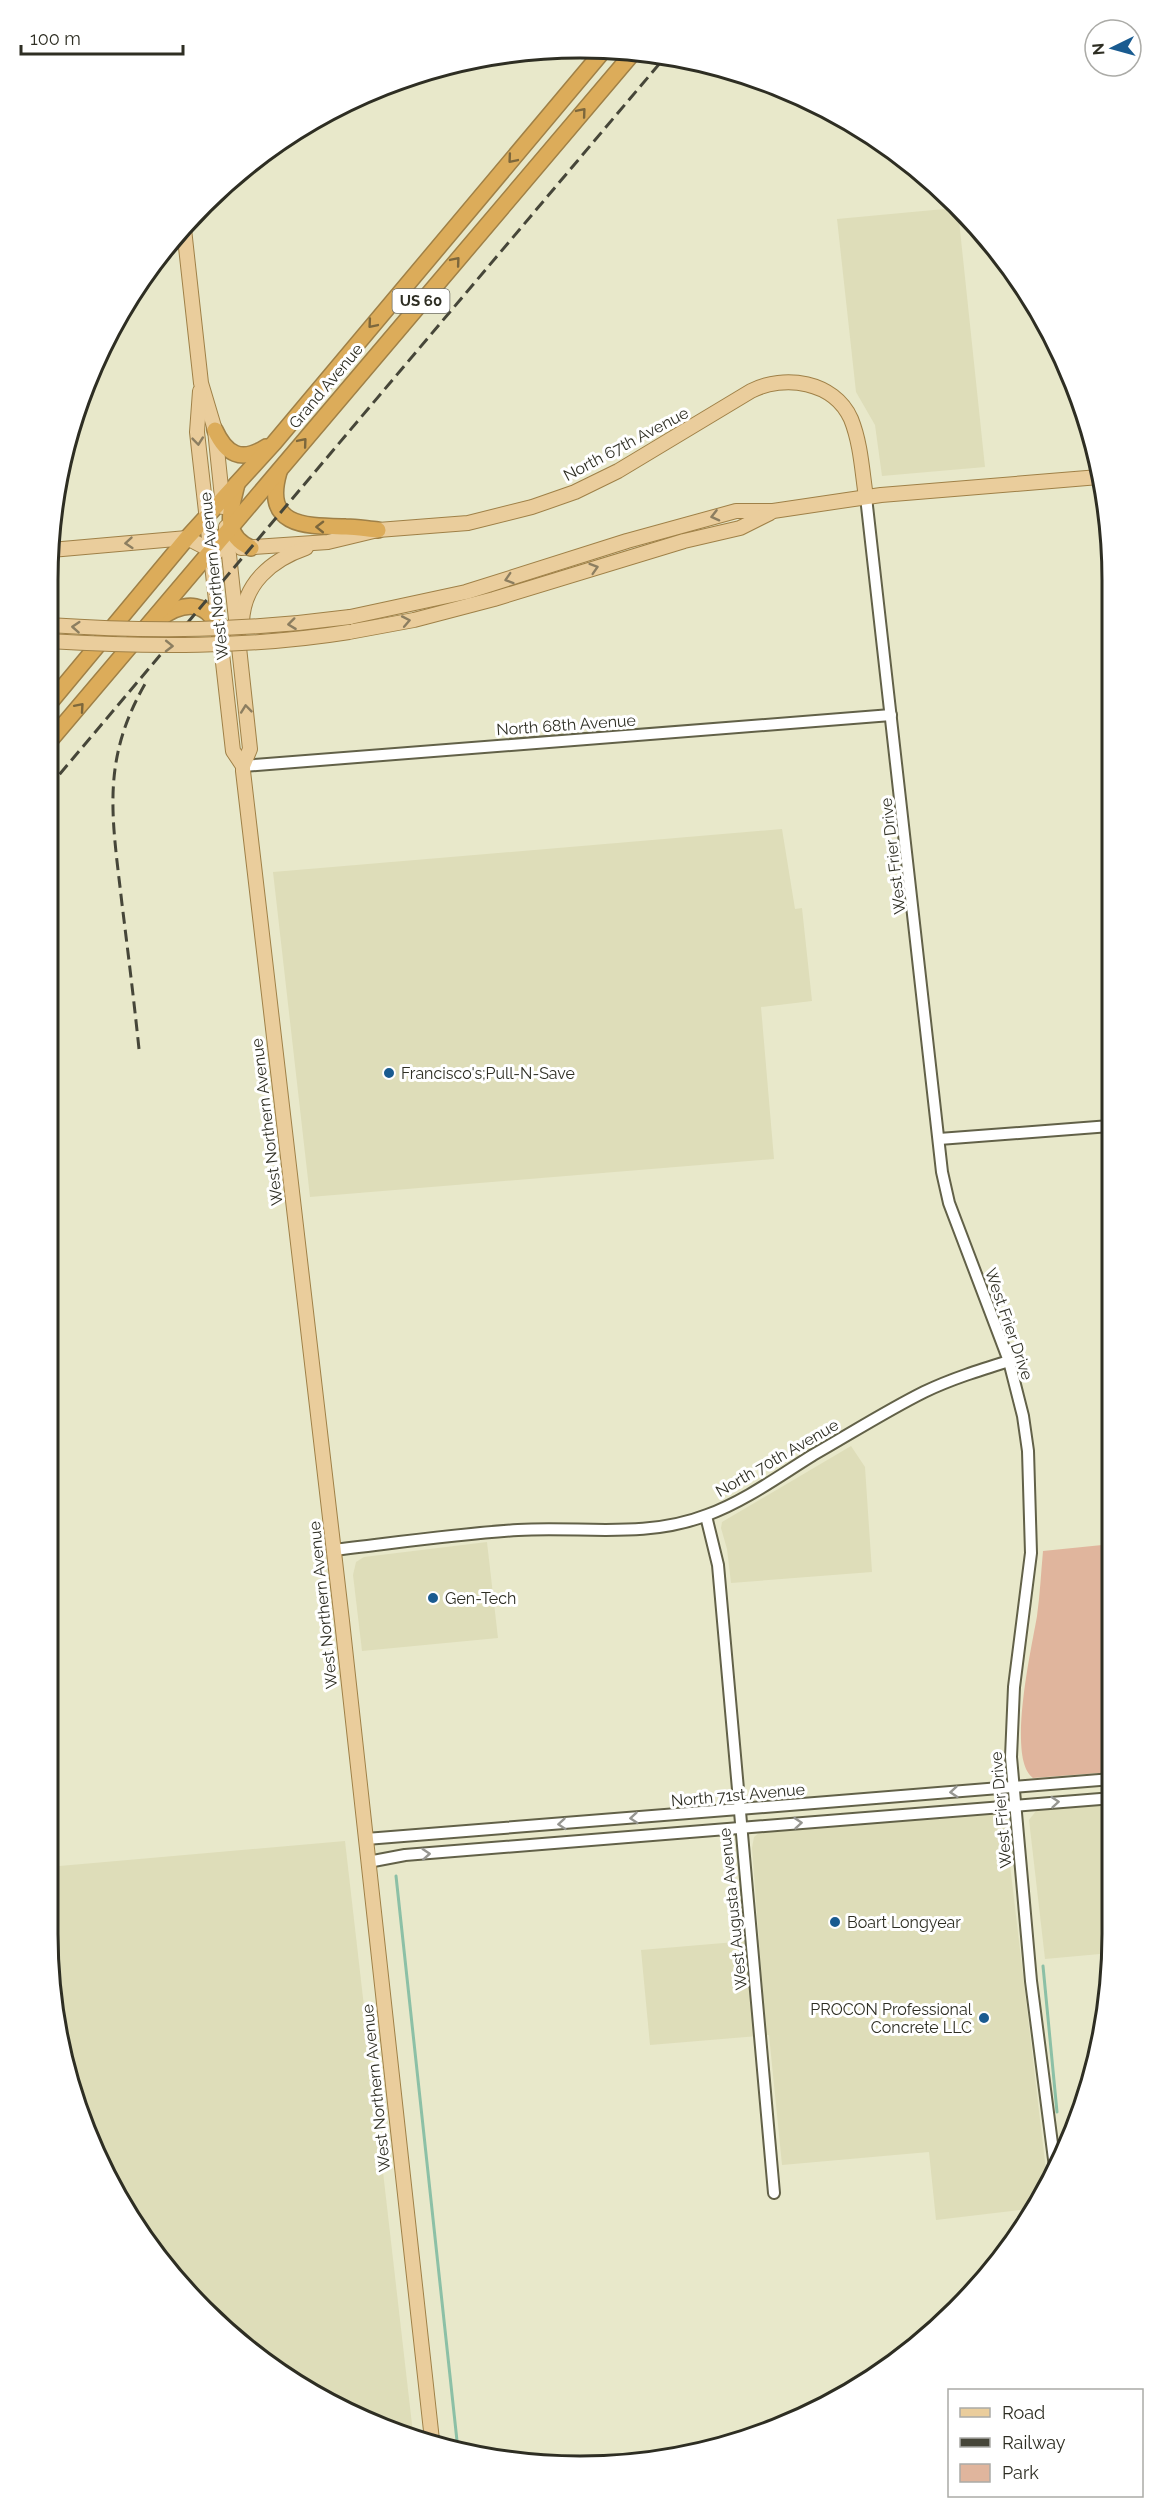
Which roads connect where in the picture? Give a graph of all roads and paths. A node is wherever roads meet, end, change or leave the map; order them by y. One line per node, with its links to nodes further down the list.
1 (596, 59): 6 (highway, Grand Avenue / US 60, one-way to 6)
2 (626, 61): 7 (highway, Grand Avenue / US 60, one-way to 2)
3 (185, 239): 4 (main road, West Northern Avenue)
4 (201, 383): 5 (main road, West Northern Avenue); 13 (main road, West Northern Avenue, one-way to 13)
5 (215, 430): 6 (highway); 11 (main road, West Northern Avenue)
6 (274, 443): 9 (highway, Grand Avenue / US 60)
7 (280, 470): 14 (highway, Grand Avenue / US 60); 15 (highway, one-way to 7)
8 (1092, 478): 10 (main road)
9 (237, 484): 11 (highway, Grand Avenue / US 60); 14 (highway)
10 (866, 497): 12 (main road); 15 (main road, North 67th Avenue); 29 (street, West Frier Drive)
11 (223, 500): 13 (highway, Grand Avenue / US 60); 14 (main road, West Northern Avenue)
12 (773, 511): 23 (main road, one-way to 23, bridge); 25 (main road, one-way to 12, bridge)
13 (206, 517): 16 (highway, Grand Avenue / US 60); 21 (main road, West Northern Avenue)
14 (229, 528): 18 (highway); 20 (main road, West Northern Avenue); 21 (highway, Grand Avenue / US 60)
15 (378, 530): 17 (main road, North 67th Avenue)
16 (187, 538): 19 (main road, one-way to 19); 21 (main road); 28 (highway, Grand Avenue / US 60)
17 (320, 543): 18 (main road, North 67th Avenue); 27 (main road)
18 (251, 548): 20 (main road, North 67th Avenue)
19 (60, 549)
20 (228, 549): 21 (main road, North 67th Avenue); 22 (main road, West Northern Avenue)
21 (210, 550): 22 (main road); 24 (main road, West Northern Avenue); 26 (highway, Grand Avenue / US 60)
22 (230, 572): 27 (main road, West Northern Avenue)
23 (59, 626)
24 (220, 635): 26 (highway); 31 (main road, West Northern Avenue)
25 (59, 641)
26 (135, 641): 30 (highway, Grand Avenue / US 60, one-way to 26)
27 (240, 658): 31 (main road, West Northern Avenue, one-way to 27)
28 (59, 692)
29 (891, 715): 31 (street, North 68th Avenue); 33 (street, West Frier Drive)
30 (59, 730)
31 (243, 766): 36 (main road, West Northern Avenue)
32 (1102, 1127): 33 (street)
33 (939, 1139): 34 (street, West Frier Drive)
34 (1009, 1361): 35 (street, North 70th Avenue); 38 (street, West Frier Drive)
35 (706, 1516): 36 (street, North 70th Avenue); 42 (street, West Augusta Avenue)
36 (333, 1550): 45 (main road, West Northern Avenue)
37 (1102, 1780): 38 (street, North 71st Avenue)
38 (1013, 1787): 39 (street, North 71st Avenue, one-way to 39); 41 (street, West Frier Drive)
39 (902, 1796): 42 (street, North 71st Avenue); 43 (street)
40 (1102, 1799): 41 (street, North 71st Avenue, one-way to 40)
41 (1015, 1806): 43 (street, North 71st Avenue); 47 (street, West Frier Drive)
42 (738, 1810): 44 (street, West Augusta Avenue); 45 (street, North 71st Avenue, one-way to 45)
43 (904, 1815): 44 (street, North 71st Avenue, one-way to 43)
44 (740, 1828): 46 (street, North 71st Avenue, one-way to 44); 48 (street, West Augusta Avenue)
45 (366, 1839): 46 (main road, West Northern Avenue)
46 (368, 1862): 49 (main road, West Northern Avenue)
47 (1053, 2155)
48 (774, 2193)
49 (431, 2435)

